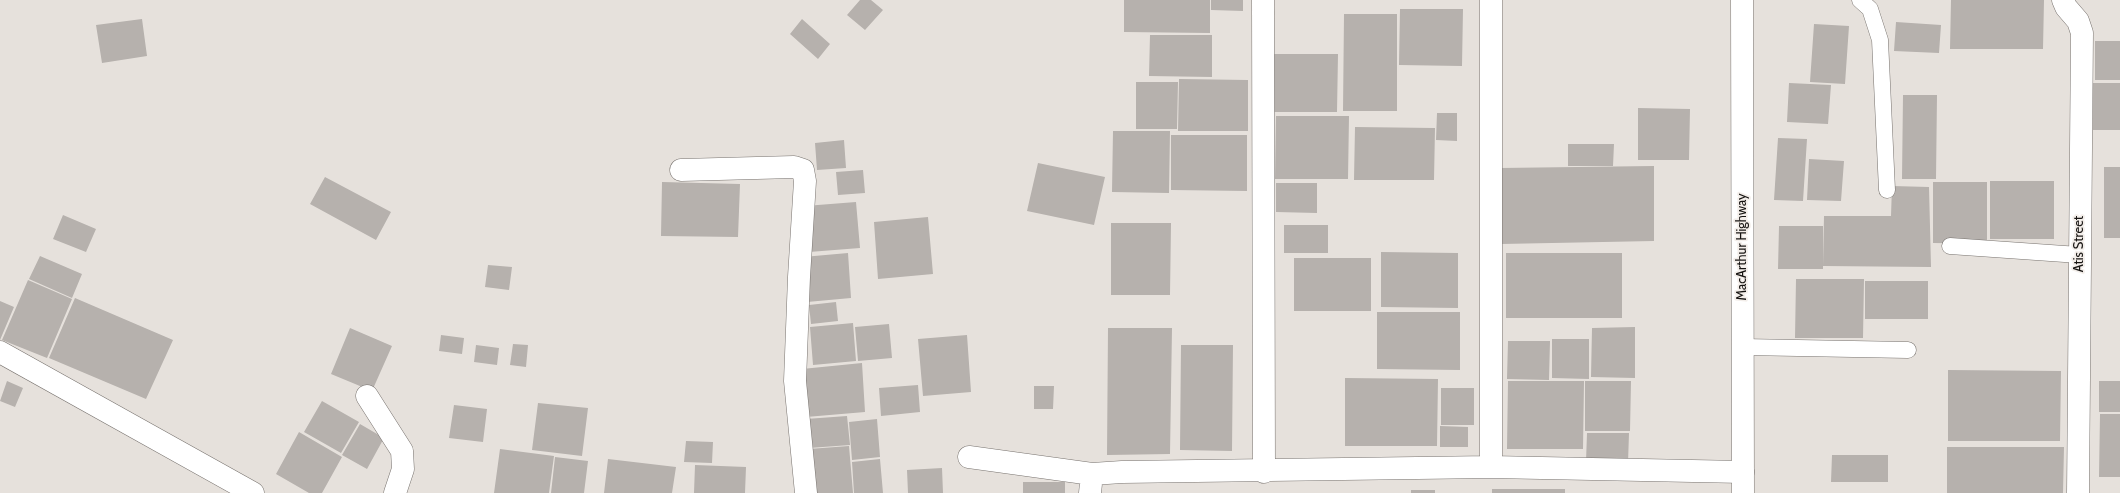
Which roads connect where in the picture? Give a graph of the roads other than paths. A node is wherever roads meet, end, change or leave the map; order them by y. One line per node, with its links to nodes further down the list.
1 (1263, 0): 16 (main road)
2 (1491, 0): 15 (main road)
3 (1742, 0): 10 (main road, MacArthur Highway)
4 (1860, 0): 7 (lane)
5 (2063, 0): 9 (main road, Atis Street)
6 (681, 170): 21 (main road)
7 (1887, 190)
8 (1950, 246): 9 (lane)
9 (2079, 255): 22 (main road, Atis Street)
10 (1743, 348): 11 (lane); 18 (main road, MacArthur Highway)
11 (1908, 350)
12 (0, 352): 19 (main road)
13 (367, 396): 20 (main road)
14 (969, 457): 17 (main road)
15 (1491, 467): 16 (main road); 18 (main road)
16 (1264, 472): 17 (main road)
17 (1091, 483)
18 (1743, 483)
19 (253, 493)
20 (396, 493)
21 (806, 493)
22 (2078, 493)

